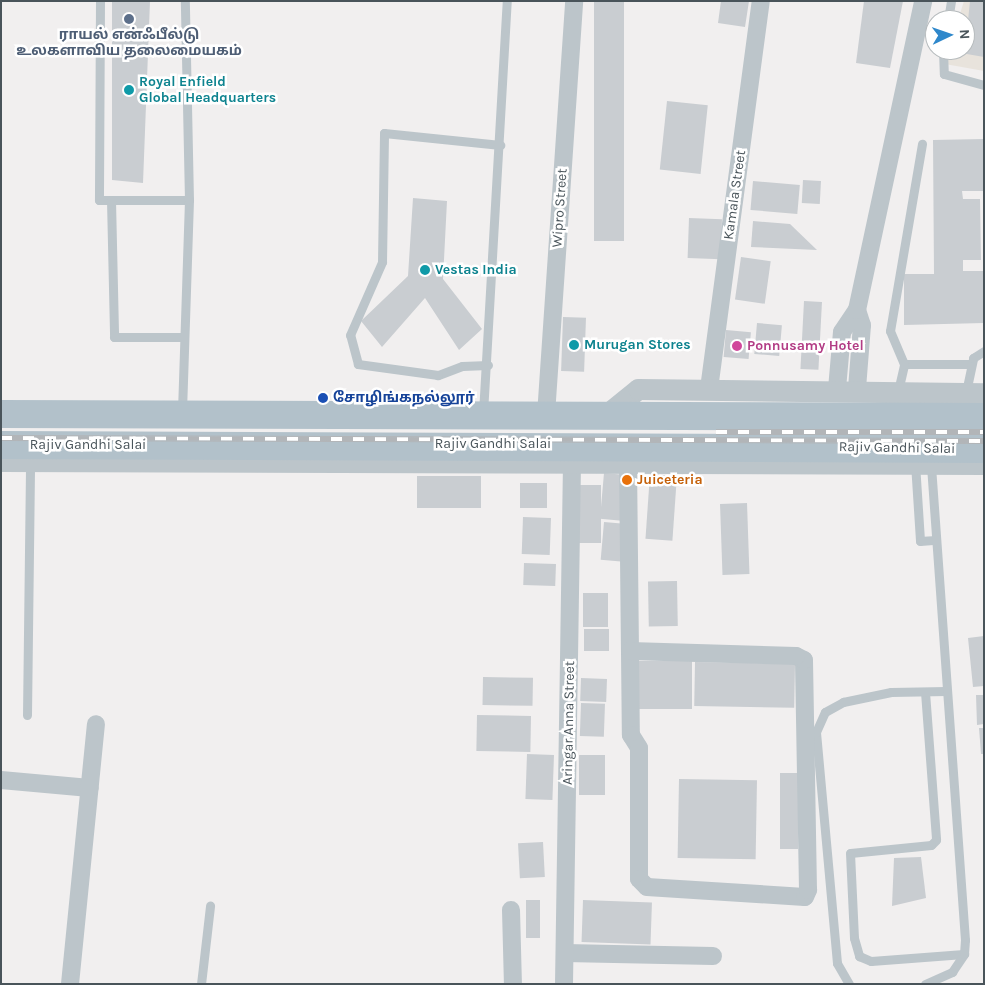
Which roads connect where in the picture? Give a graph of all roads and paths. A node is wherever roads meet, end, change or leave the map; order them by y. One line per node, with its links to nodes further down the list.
1 (100, 1): 11 (lane)
2 (185, 1): 12 (lane)
3 (507, 1): 9 (lane)
4 (574, 1): 25 (street, Wipro Street)
5 (762, 1): 18 (street, Kamala Street)
6 (923, 1): 19 (street)
7 (943, 60): 8 (lane)
8 (984, 85)
9 (500, 144): 17 (lane); 17 (lane)
10 (922, 144): 15 (lane)
11 (111, 200): 12 (lane); 13 (lane)
12 (188, 200): 13 (lane)
13 (184, 337): 23 (lane)
14 (984, 351): 16 (lane)
15 (904, 364): 16 (lane); 20 (lane)
16 (970, 364): 21 (lane)
17 (488, 365): 24 (lane)
18 (709, 389): 19 (street); 26 (street)
19 (847, 389): 20 (street)
20 (898, 392): 21 (street)
21 (975, 392)
22 (1, 414): 23 (main road)
23 (182, 414): 24 (main road)
24 (483, 415): 25 (main road)
25 (546, 415): 26 (main road)
26 (606, 415): 27 (main road)
27 (984, 417)
28 (1, 445): 29 (main road, Rajiv Gandhi Salai)
29 (975, 456): 34 (street)
30 (30, 460): 31 (street); 32 (street); 39 (lane)
31 (1, 461)
32 (572, 462): 33 (street); 45 (street, Aringar Anna Street)
33 (628, 462): 34 (street); 36 (street)
34 (923, 463): 35 (lane); 35 (lane)
35 (936, 540): 37 (lane)
36 (630, 652): 36 (street)
37 (946, 691): 38 (lane); 46 (lane)
38 (925, 692): 46 (lane); 52 (lane)
39 (27, 715)
40 (96, 724): 42 (street)
41 (1, 780): 42 (street)
42 (90, 788): 48 (street)
43 (210, 906): 49 (lane)
44 (511, 910): 50 (street)
45 (565, 953): 47 (street); 51 (street, Aringar Anna Street)
46 (964, 954): 53 (lane)
47 (713, 956)
48 (70, 984)
49 (201, 984)
50 (513, 984)
51 (564, 984)
52 (849, 984)
53 (925, 984)

